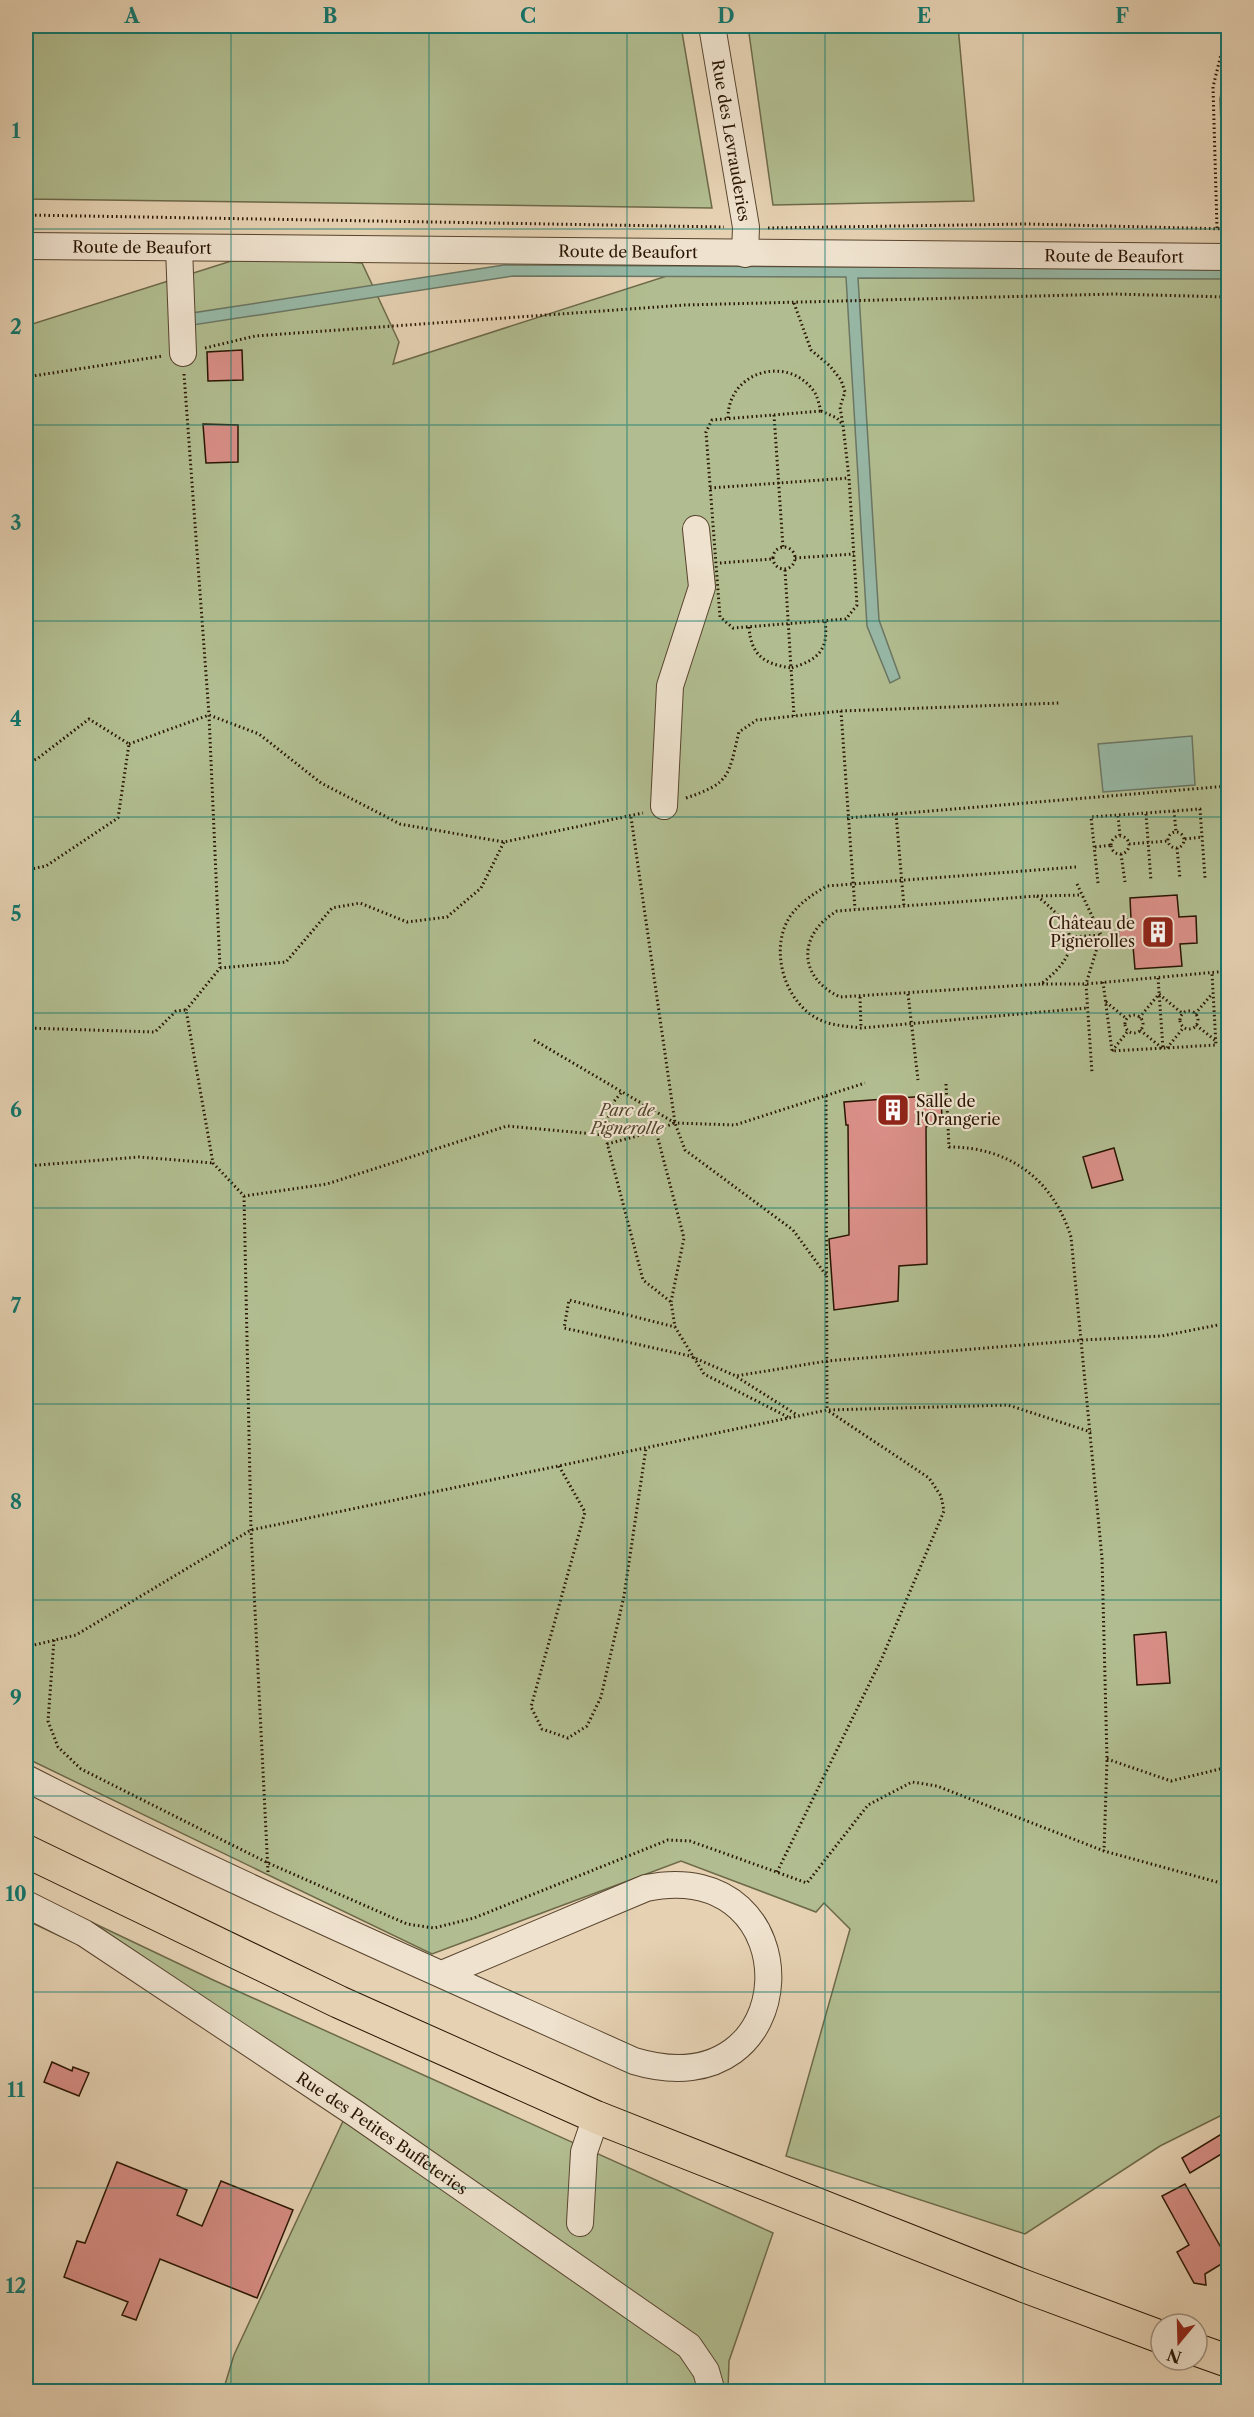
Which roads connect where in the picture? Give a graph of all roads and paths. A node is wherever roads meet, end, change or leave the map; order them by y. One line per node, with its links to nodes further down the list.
1 (712, 26): 10 (street, Rue des Levrauderies)
2 (1228, 26): 6 (path)
3 (26, 215): 4 (path)
4 (732, 227)
5 (763, 228): 6 (path)
6 (1217, 228): 7 (path)
7 (1228, 229)
8 (26, 246): 9 (street, Route de Beaufort)
9 (178, 248): 10 (street, Route de Beaufort); 14 (street)
10 (745, 254): 11 (street, Route de Beaufort)
11 (1228, 257)
12 (1228, 297): 13 (path)
13 (794, 303): 14 (path); 19 (path)
14 (183, 353): 15 (path); 36 (path)
15 (26, 377)
16 (821, 411): 17 (path); 18 (path); 19 (path)
17 (774, 415): 18 (path); 21 (path)
18 (728, 418): 22 (path)
19 (843, 425): 20 (path)
20 (849, 478): 21 (path); 25 (path)
21 (778, 483): 22 (path); 24 (path)
22 (710, 488): 28 (path)
23 (696, 529): 41 (street)
24 (783, 547): 26 (path); 27 (path)
25 (854, 554): 26 (path); 30 (path)
26 (795, 558): 29 (path)
27 (772, 559): 28 (path); 29 (path)
28 (716, 563): 32 (path)
29 (784, 570): 31 (path)
30 (825, 621): 31 (path); 33 (path)
31 (788, 624): 32 (path); 33 (path)
32 (749, 627): 33 (path)
33 (791, 668): 37 (path)
34 (1060, 703): 35 (path)
35 (841, 711): 37 (path); 47 (path)
36 (209, 715): 38 (path); 53 (path); 76 (path)
37 (794, 716): 41 (path)
38 (129, 744): 39 (path); 61 (path)
39 (26, 763)
40 (1228, 786): 44 (path)
41 (664, 806): 46 (path)
42 (1174, 811): 43 (path); 48 (path); 50 (path)
43 (1146, 813): 45 (path); 54 (path)
44 (896, 814): 47 (path); 63 (path)
45 (1118, 816): 49 (path); 57 (path)
46 (631, 817): 53 (path); 111 (path)
47 (847, 818): 66 (path)
48 (1176, 832): 51 (path); 52 (path)
49 (1120, 836): 55 (path); 56 (path)
50 (1202, 837): 51 (path); 62 (path)
51 (1185, 840): 58 (path)
52 (1168, 841): 54 (path); 58 (path)
53 (504, 842): 76 (path)
54 (1149, 843): 55 (path); 65 (path)
55 (1129, 844): 59 (path)
56 (1112, 845): 57 (path); 59 (path)
57 (1095, 847): 68 (path)
58 (1177, 848): 64 (path)
59 (1121, 853): 67 (path)
60 (1076, 867): 63 (path)
61 (26, 870)
62 (1205, 878)
63 (900, 879): 66 (path); 72 (path)
64 (1180, 879)
65 (1151, 880)
66 (851, 882): 73 (path); 98 (path)
67 (1125, 882)
68 (1098, 883)
69 (1077, 884): 70 (path)
70 (1081, 895): 71 (path); 74 (path)
71 (1037, 896): 72 (path); 75 (path)
72 (904, 907): 73 (path)
73 (855, 909): 86 (path)
74 (1101, 934): 75 (path); 82 (path)
75 (1071, 937): 81 (path)
76 (220, 968): 89 (path)
77 (1228, 971): 78 (path)
78 (1212, 973): 79 (path); 83 (path)
79 (1158, 978): 80 (path); 85 (path)
80 (1103, 982): 82 (path); 87 (path)
81 (1041, 984): 82 (path); 84 (path)
82 (1086, 984): 88 (path)
83 (1213, 993): 91 (path); 102 (path)
84 (908, 994): 86 (path); 94 (path)
85 (1159, 994): 90 (path); 92 (path); 103 (path)
86 (860, 997): 98 (path)
87 (1106, 1002): 93 (path); 104 (path)
88 (1087, 1008): 94 (path); 105 (path)
89 (186, 1010): 97 (path); 115 (path)
90 (1183, 1014): 91 (path); 96 (path)
91 (1195, 1014): 95 (path)
92 (1139, 1018): 93 (path); 100 (path)
93 (1127, 1019): 99 (path)
94 (912, 1023): 98 (path); 106 (path)
95 (1196, 1025): 96 (path); 102 (path)
96 (1184, 1027): 103 (path)
97 (26, 1028)
98 (861, 1028)
99 (1128, 1030): 100 (path); 104 (path)
100 (1140, 1030): 103 (path)
101 (534, 1040): 109 (path)
102 (1216, 1042): 103 (path)
103 (1164, 1048): 104 (path)
104 (1112, 1051)
105 (1092, 1073)
106 (918, 1080)
107 (865, 1083): 110 (path)
108 (946, 1084): 122 (path)
109 (621, 1093): 111 (path); 113 (path)
110 (826, 1096): 111 (path); 118 (path)
111 (675, 1123): 112 (path); 118 (path)
112 (656, 1131): 114 (path); 119 (path)
113 (604, 1135): 114 (path); 117 (path)
114 (607, 1144): 119 (path)
115 (213, 1163): 116 (path); 117 (path)
116 (26, 1166)
117 (244, 1196): 132 (path)
118 (827, 1276): 124 (path)
119 (671, 1302): 121 (path)
120 (1228, 1323): 122 (path)
121 (675, 1327): 123 (path); 123 (path)
122 (1083, 1340): 124 (path); 129 (path)
123 (690, 1356): 125 (path); 128 (path)
124 (827, 1361): 125 (path); 126 (path)
125 (736, 1376): 127 (path)
126 (827, 1410): 127 (path); 129 (path); 141 (path)
127 (799, 1416): 128 (path)
128 (789, 1418): 130 (path)
129 (1091, 1432): 135 (path)
130 (646, 1448): 131 (path); 131 (path)
131 (559, 1466): 132 (path)
132 (251, 1530): 133 (path); 140 (path)
133 (54, 1640): 134 (path); 140 (path)
134 (26, 1647)
135 (1107, 1759): 136 (path); 139 (path)
136 (1228, 1767)
137 (26, 1778): 143 (street)
138 (26, 1851): 146 (main road)
139 (1104, 1851): 141 (path); 142 (path)
140 (268, 1863): 141 (path); 143 (path)
141 (777, 1872)
142 (1228, 1885)
143 (267, 1895): 145 (street)
144 (26, 1904): 151 (street, Rue des Petites Buffeteries)
145 (442, 1974): 145 (street)
146 (596, 2117): 147 (street); 148 (main road)
147 (580, 2223)
148 (1149, 2333)
149 (1209, 2354): 150 (main road)
150 (1228, 2361)
151 (712, 2391)

